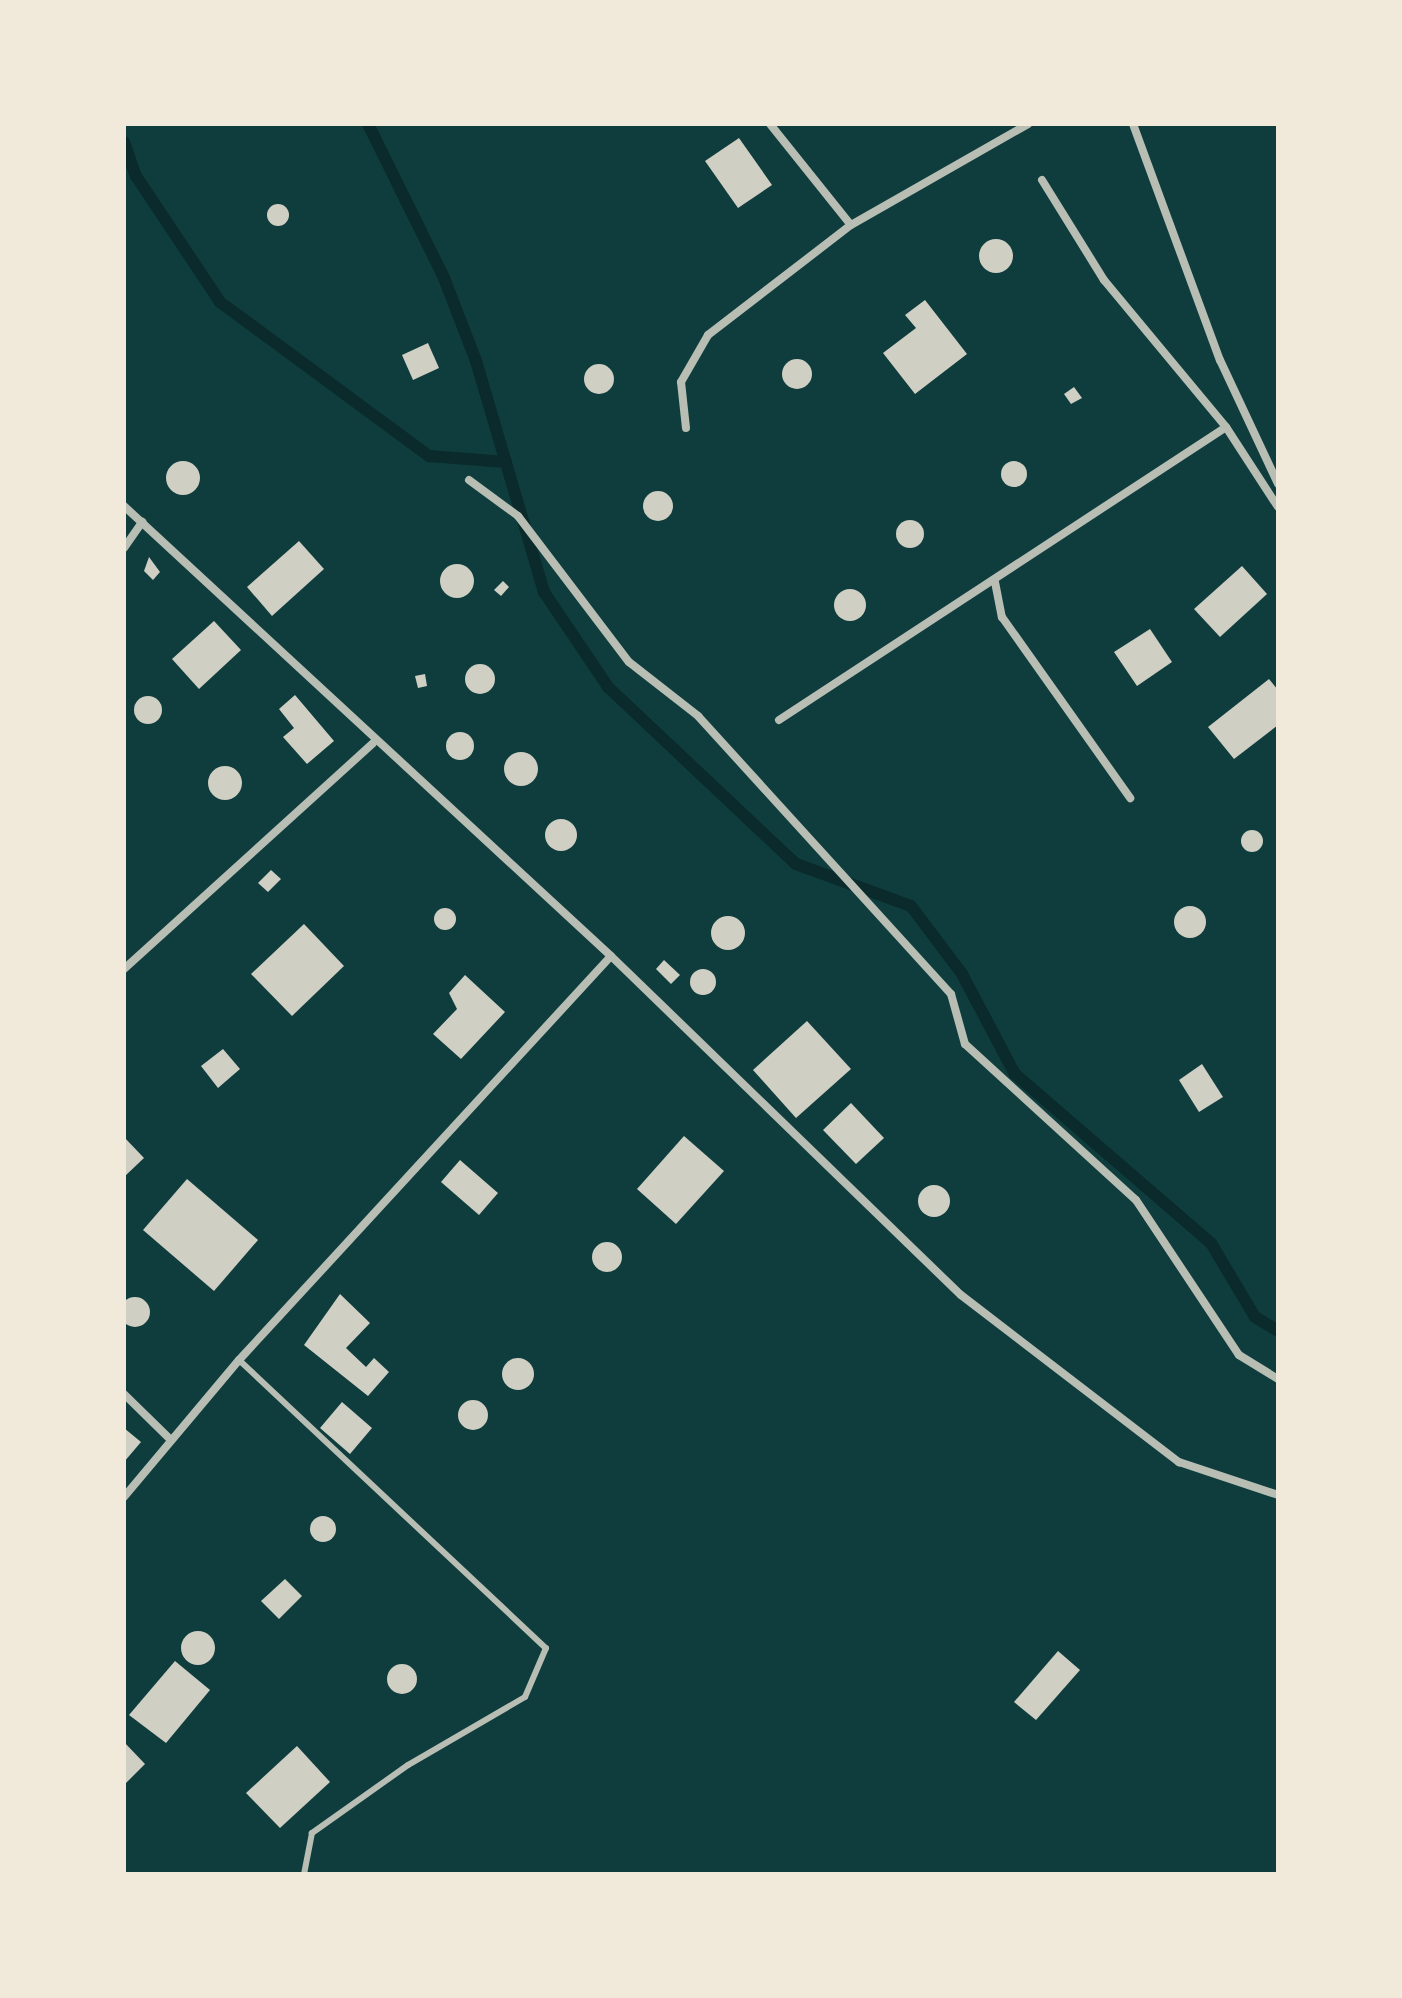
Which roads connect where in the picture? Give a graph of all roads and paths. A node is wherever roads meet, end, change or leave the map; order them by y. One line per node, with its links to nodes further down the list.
1 (770, 124): 5 (street)
2 (1028, 124): 5 (street)
3 (1133, 124): 9 (street)
4 (1042, 180): 6 (street)
5 (851, 225): 7 (street)
6 (1226, 427): 11 (street); 14 (street)
7 (686, 428)
8 (469, 480): 21 (street)
9 (1278, 484)
10 (124, 506): 12 (street)
11 (1278, 507)
12 (142, 522): 13 (street); 16 (street)
13 (124, 548)
14 (995, 582): 15 (street); 17 (street)
15 (779, 720)
16 (373, 743): 18 (street); 19 (street)
17 (1130, 798)
18 (611, 956): 20 (street); 24 (street)
19 (124, 969)
20 (239, 1360): 23 (street); 26 (lane)
21 (1278, 1379)
22 (124, 1394): 23 (street)
23 (169, 1438): 25 (street)
24 (1278, 1495)
25 (124, 1497)
26 (304, 1874)

